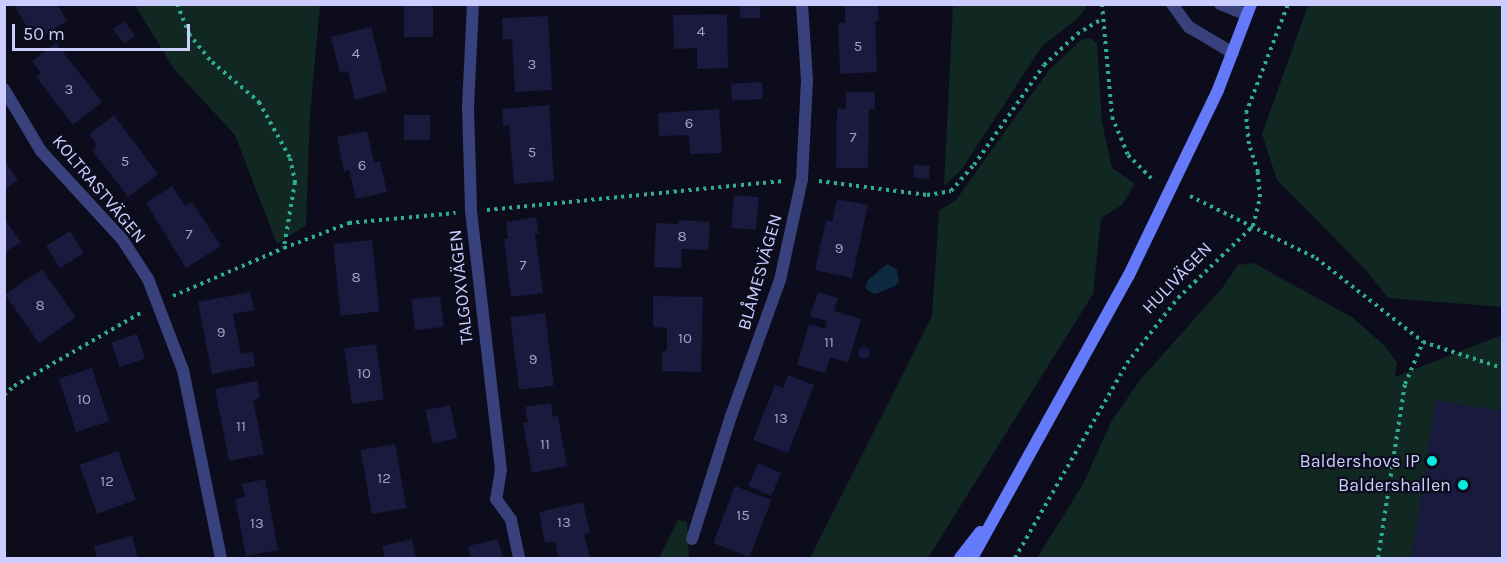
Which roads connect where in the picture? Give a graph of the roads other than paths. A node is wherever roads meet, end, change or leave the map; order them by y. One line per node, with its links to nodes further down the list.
1 (473, 4): 11 (street, TALGOXVÄGEN)
2 (802, 4): 9 (street, BLÅMESVÄGEN)
3 (1172, 4): 6 (street)
4 (1220, 4): 5 (street)
5 (1249, 10): 6 (main road, HULIVÄGEN)
6 (1233, 53): 8 (main road, HULIVÄGEN)
7 (4, 89): 10 (street, KOLTRASTVÄGEN)
8 (1003, 502): 12 (main road, HULIVÄGEN); 13 (main road, HULIVÄGEN)
9 (692, 539)
10 (220, 558)
11 (519, 558)
12 (960, 558)
13 (972, 558)

